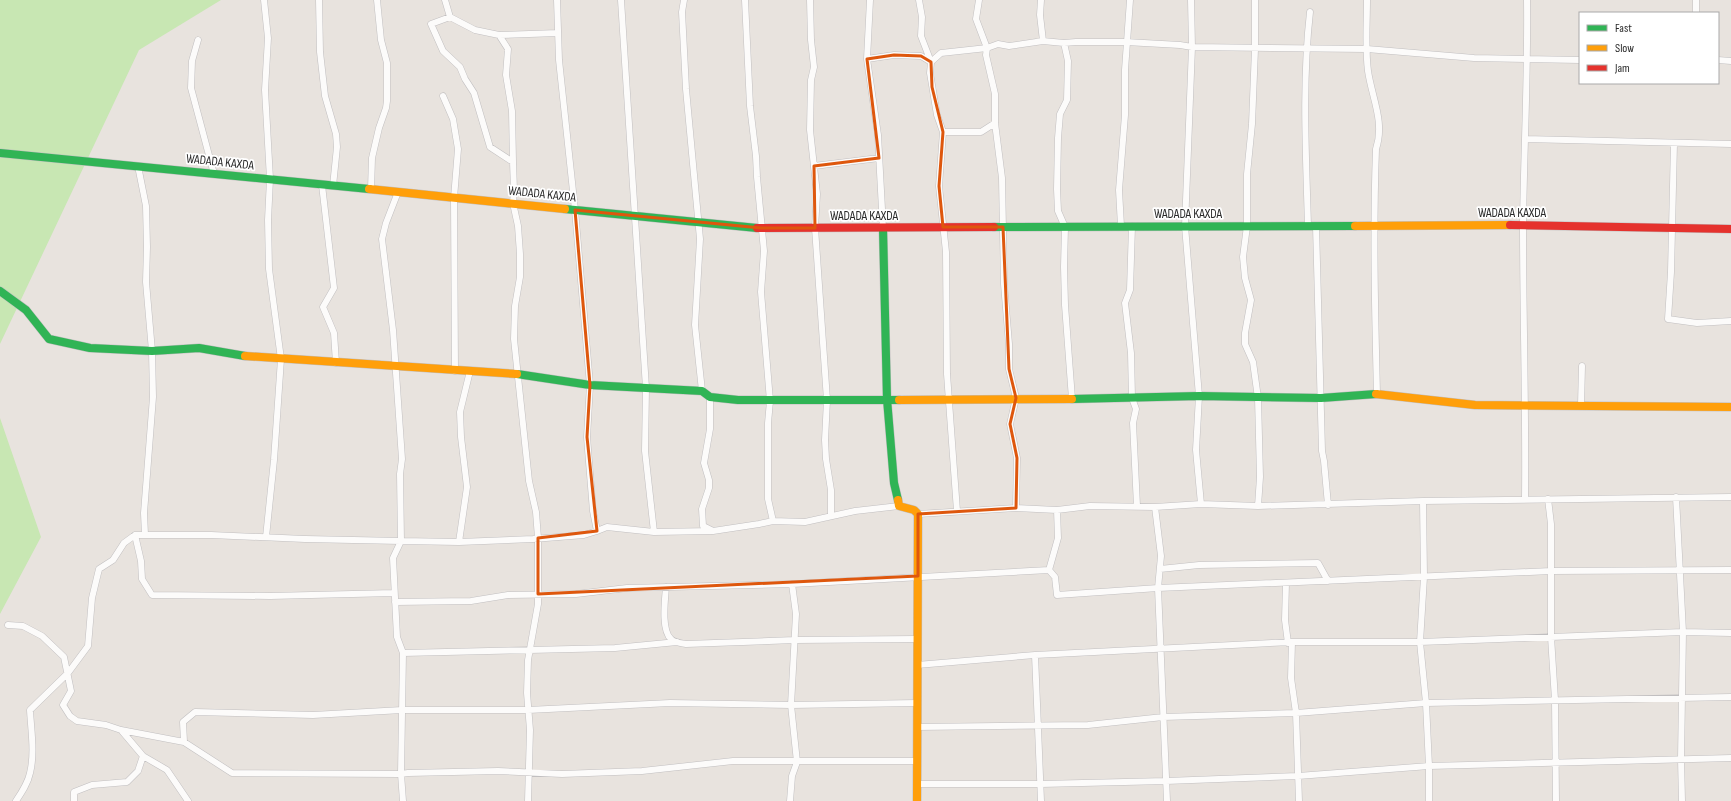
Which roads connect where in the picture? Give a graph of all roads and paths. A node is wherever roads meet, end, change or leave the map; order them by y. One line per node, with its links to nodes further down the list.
1 (264, 0): 52 (street)
2 (320, 0): 54 (street)
3 (376, 0): 55 (street)
4 (445, 0): 22 (street)
5 (557, 0): 23 (street)
6 (621, 0): 60 (street)
7 (684, 0): 61 (street)
8 (745, 0): 72 (street)
9 (810, 0): 50 (street)
10 (870, 0): 34 (street)
11 (919, 0): 39 (street)
12 (979, 0): 29 (street)
13 (1041, 0): 26 (street)
14 (1130, 0): 27 (street)
15 (1191, 0): 30 (street)
16 (1255, 0): 31 (street)
17 (1367, 0): 33 (street)
18 (1527, 0): 35 (street)
19 (1696, 0): 21 (street)
20 (1310, 12): 32 (street)
21 (1696, 12)
22 (450, 17): 24 (street); 48 (street)
23 (558, 33): 24 (street); 59 (street)
24 (499, 35): 48 (street)
25 (198, 40): 51 (street)
26 (1043, 42): 28 (street); 29 (street)
27 (1126, 42): 28 (street); 30 (street); 64 (street)
28 (1064, 43): 71 (street)
29 (987, 48): 39 (street); 41 (street)
30 (1192, 48): 31 (street); 66 (street)
31 (1254, 49): 32 (street); 67 (street)
32 (1306, 49): 33 (street); 68 (street)
33 (1367, 49): 35 (street); 62 (street)
34 (867, 59): 39 (street); 47 (street)
35 (1528, 60): 36 (street); 43 (street)
36 (1579, 60)
37 (1719, 60): 38 (street)
38 (1731, 61)
39 (931, 62): 42 (street)
40 (443, 96): 57 (street)
41 (995, 123): 42 (street); 70 (street)
42 (943, 132): 69 (street)
43 (1525, 139): 44 (street); 63 (street)
44 (1674, 143): 45 (street); 75 (street)
45 (1731, 144)
46 (0, 153): 49 (street, WADADA KAXDA)
47 (879, 158): 50 (street); 74 (street)
48 (513, 162): 58 (street)
49 (138, 166): 51 (street, WADADA KAXDA); 79 (street)
50 (814, 166): 73 (street)
51 (214, 174): 52 (street, WADADA KAXDA)
52 (270, 179): 53 (street, WADADA KAXDA); 80 (street)
53 (322, 185): 54 (street, WADADA KAXDA); 81 (street)
54 (333, 186): 55 (street, WADADA KAXDA)
55 (371, 189): 56 (street, WADADA KAXDA)
56 (398, 192): 57 (street, WADADA KAXDA); 83 (street)
57 (454, 198): 58 (street, WADADA KAXDA); 84 (street)
58 (513, 203): 59 (street, WADADA KAXDA); 86 (street)
59 (575, 210): 60 (street, WADADA KAXDA); 87 (street)
60 (634, 215): 61 (street, WADADA KAXDA); 88 (street)
61 (698, 222): 72 (street, WADADA KAXDA); 89 (street)
62 (1374, 225): 63 (street, WADADA KAXDA); 68 (street, WADADA KAXDA); 90 (street)
63 (1523, 225): 75 (street, WADADA KAXDA); 102 (street)
64 (1121, 226): 65 (street, WADADA KAXDA); 71 (street, WADADA KAXDA)
65 (1132, 226): 66 (street, WADADA KAXDA); 95 (street)
66 (1185, 226): 67 (street, WADADA KAXDA); 91 (street)
67 (1247, 226): 68 (street, WADADA KAXDA); 96 (street)
68 (1312, 226): 97 (street)
69 (943, 227): 70 (street, WADADA KAXDA); 74 (street, WADADA KAXDA); 99 (street)
70 (1003, 227): 71 (street, WADADA KAXDA); 93 (street)
71 (1065, 227): 94 (street)
72 (761, 228): 73 (street, WADADA KAXDA); 101 (street)
73 (815, 228): 74 (street, WADADA KAXDA); 100 (street)
74 (883, 228): 98 (street)
75 (1671, 228): 76 (street, WADADA KAXDA); 78 (street)
76 (1731, 229)
77 (0, 291): 79 (street)
78 (1731, 321)
79 (152, 351): 80 (street); 125 (street)
80 (281, 359): 81 (street); 127 (street)
81 (336, 363): 83 (street)
82 (1582, 366): 103 (street)
83 (396, 367): 84 (street); 129 (street)
84 (455, 371): 85 (street)
85 (470, 371): 86 (street); 130 (street)
86 (519, 374): 87 (street); 128 (street)
87 (590, 385): 88 (street); 122 (street)
88 (646, 388): 89 (street); 124 (street)
89 (702, 391): 92 (street)
90 (1377, 394): 97 (street); 102 (street)
91 (1199, 396): 95 (street); 96 (street); 110 (street)
92 (710, 397): 101 (street); 123 (street)
93 (1016, 398): 94 (street); 99 (street); 116 (street)
94 (1072, 398): 95 (street)
95 (1132, 398): 113 (street)
96 (1258, 398): 97 (street); 114 (street)
97 (1321, 398): 111 (street)
98 (887, 399): 99 (street); 100 (street); 112 (street)
99 (949, 399): 118 (street)
100 (827, 400): 101 (street); 120 (street)
101 (770, 401): 121 (street)
102 (1526, 405): 103 (street); 108 (street)
103 (1581, 405): 104 (street)
104 (1731, 406)
105 (1676, 497): 106 (street); 107 (street); 135 (street)
106 (1731, 497)
107 (1548, 499): 108 (street); 134 (street)
108 (1525, 500): 109 (street)
109 (1423, 501): 111 (street); 137 (street)
110 (1201, 504): 114 (street); 115 (street)
111 (1328, 505): 114 (street)
112 (899, 506): 119 (street); 120 (street)
113 (1136, 506): 115 (street); 117 (street)
114 (1258, 506)
115 (1155, 507): 131 (street)
116 (1016, 508): 117 (street); 118 (street)
117 (1057, 510): 132 (street)
118 (957, 511): 119 (street)
119 (918, 514): 136 (street)
120 (831, 516): 121 (street)
121 (773, 521): 123 (street)
122 (597, 531): 124 (street); 128 (street)
123 (713, 531): 124 (street)
124 (654, 532)
125 (144, 535): 126 (street); 127 (street)
126 (135, 536): 143 (street); 160 (street)
127 (266, 537): 129 (street)
128 (538, 538): 130 (street); 144 (street)
129 (401, 541): 130 (street); 143 (street)
130 (459, 542)
131 (1160, 569): 138 (street); 142 (street)
132 (1049, 570): 136 (street); 142 (street)
133 (1731, 570): 135 (street)
134 (1551, 571): 135 (street); 137 (street); 149 (street)
135 (1679, 571): 147 (street)
136 (918, 576): 140 (street); 150 (street)
137 (1424, 577): 138 (street); 154 (street)
138 (1328, 581): 139 (street)
139 (1286, 583): 142 (street); 153 (street)
140 (792, 584): 141 (street); 151 (street)
141 (666, 587): 144 (street); 152 (street)
142 (1158, 588): 155 (street)
143 (394, 593): 145 (street)
144 (538, 594): 145 (street); 156 (street)
145 (395, 602): 157 (street)
146 (8, 625): 160 (street)
147 (1683, 632): 148 (street); 149 (street); 162 (street)
148 (1731, 633)
149 (1551, 637): 154 (street); 163 (street)
150 (917, 639): 151 (street); 159 (street)
151 (796, 640): 152 (street); 166 (street)
152 (677, 642): 156 (street)
153 (1290, 642): 154 (street); 155 (street); 169 (street)
154 (1420, 642): 164 (street)
155 (1160, 650): 158 (street); 170 (street)
156 (530, 651): 157 (street); 168 (street)
157 (403, 653): 167 (street)
158 (1035, 655): 159 (street); 171 (street)
159 (917, 665): 165 (street)
160 (68, 673): 173 (street); 188 (street)
161 (1731, 696): 162 (street)
162 (1682, 697): 163 (street); 177 (street)
163 (1555, 700): 164 (street); 180 (street)
164 (1426, 702): 169 (street); 181 (street)
165 (917, 703): 166 (street); 172 (street)
166 (791, 705): 168 (street); 179 (street)
167 (402, 710): 168 (street); 174 (street); 183 (street)
168 (528, 710): 182 (street)
169 (1296, 714): 170 (street); 184 (street)
170 (1163, 717): 171 (street); 185 (street)
171 (1038, 726): 172 (street); 187 (street)
172 (917, 727): 178 (street)
173 (121, 730): 174 (street); 175 (street)
174 (184, 742): 183 (street)
175 (143, 756): 189 (street); 190 (street)
176 (1731, 758): 177 (street)
177 (1681, 760): 180 (street); 200 (street)
178 (916, 761): 179 (street); 186 (street)
179 (798, 762): 182 (street); 193 (street)
180 (1556, 763): 181 (street); 199 (street)
181 (1429, 766): 184 (street); 198 (street)
182 (529, 772): 183 (street); 192 (street)
183 (401, 774): 191 (street)
184 (1298, 776): 185 (street); 197 (street)
185 (1166, 781): 187 (street); 196 (street)
186 (917, 784): 187 (street); 194 (street)
187 (1041, 784): 195 (street)
188 (16, 801)
189 (74, 801)
190 (188, 801)
191 (403, 801)
192 (528, 801)
193 (790, 801)
194 (918, 801)
195 (1041, 801)
196 (1167, 801)
197 (1299, 801)
198 (1429, 801)
199 (1556, 801)
200 (1682, 801)

